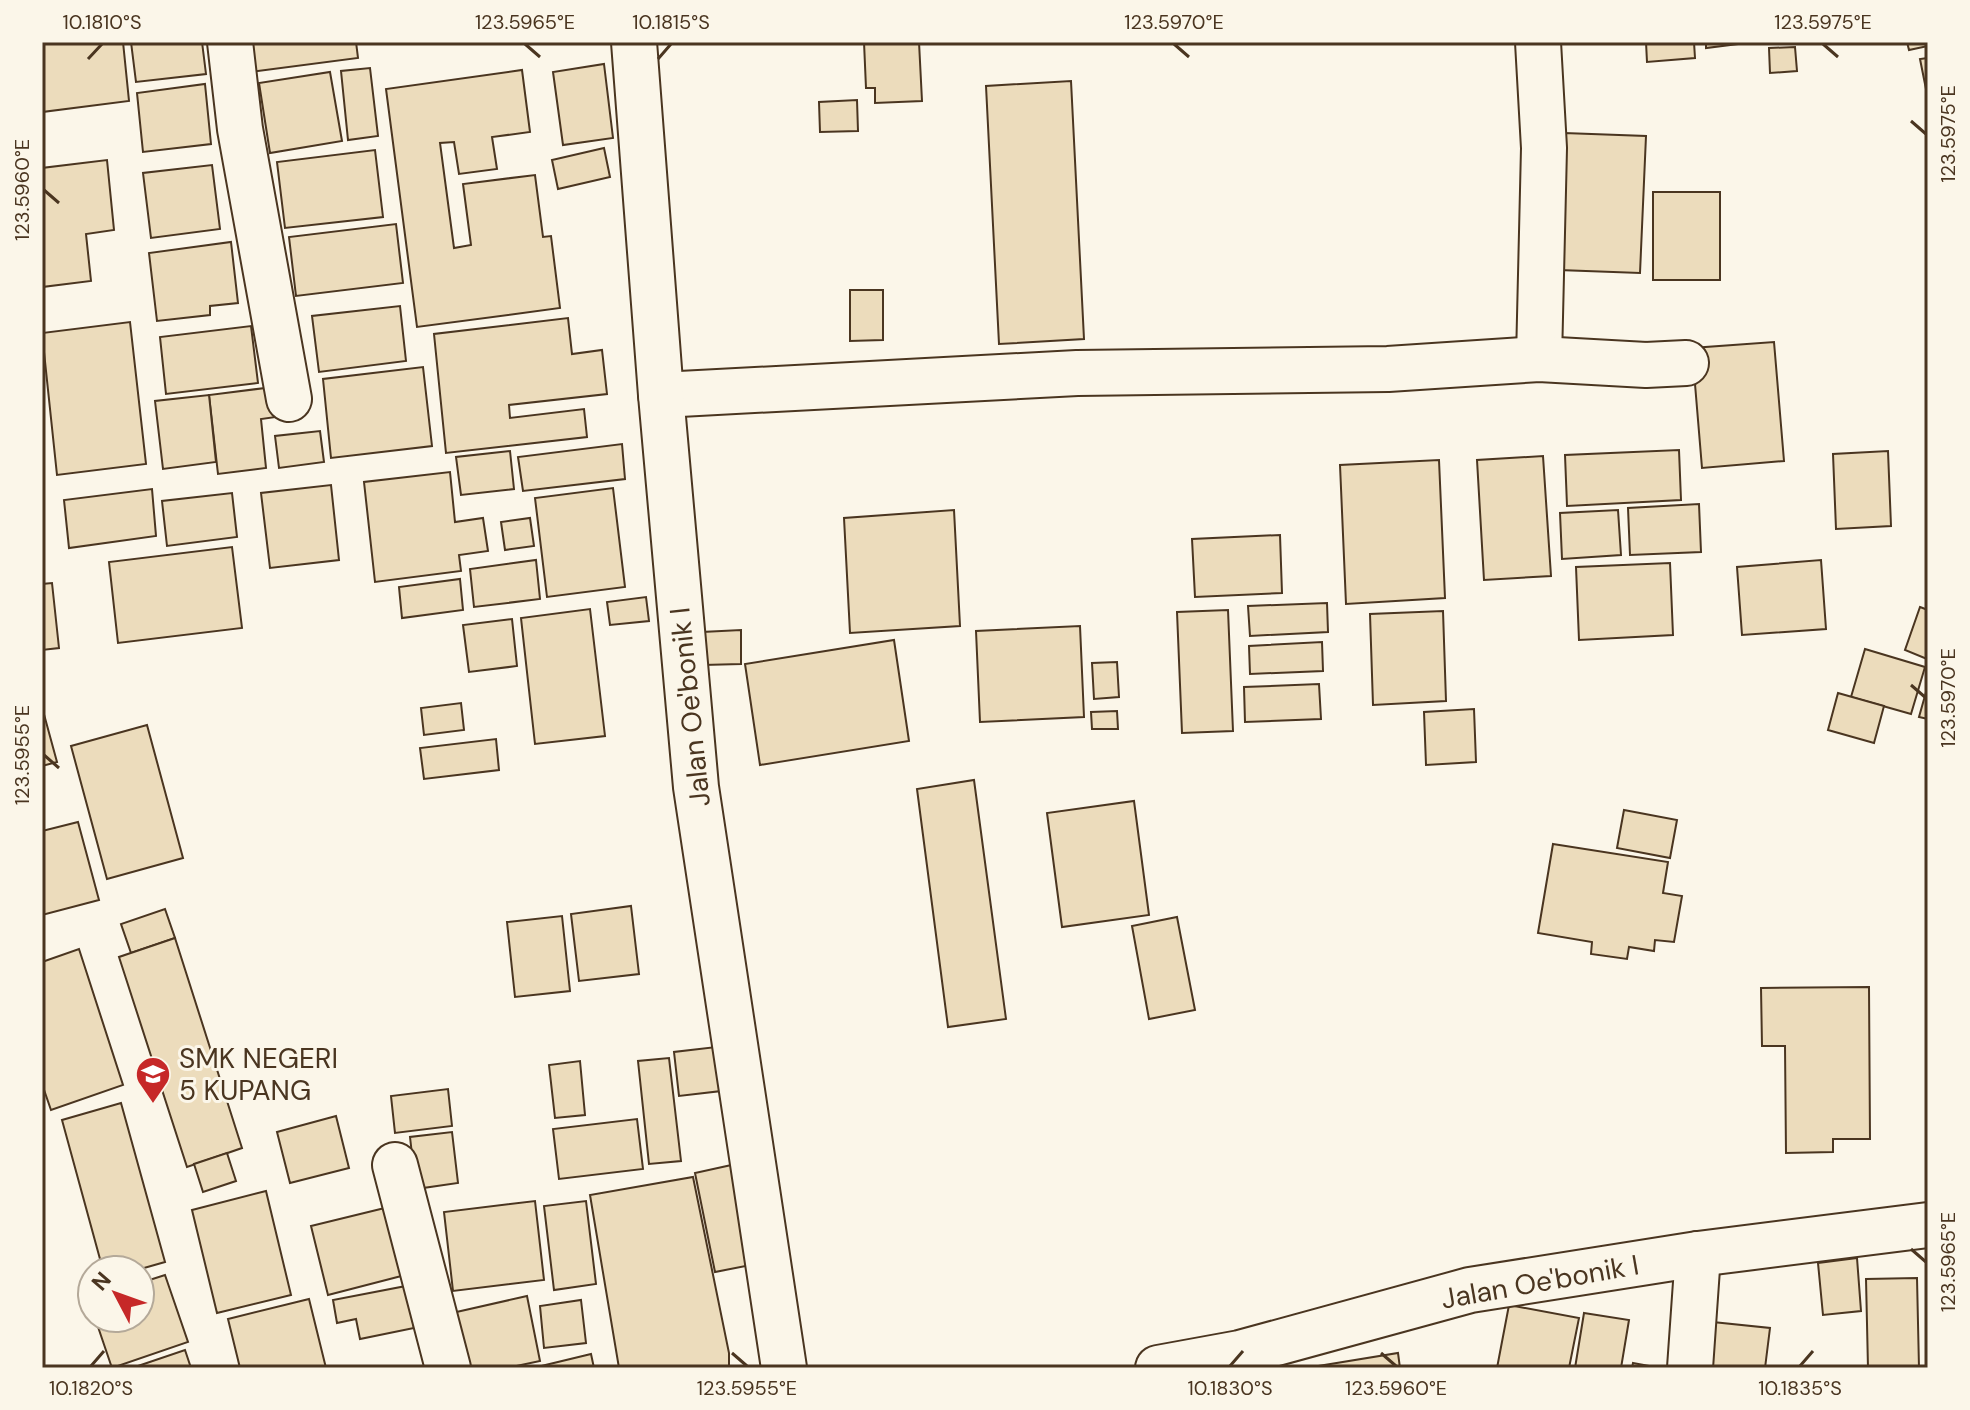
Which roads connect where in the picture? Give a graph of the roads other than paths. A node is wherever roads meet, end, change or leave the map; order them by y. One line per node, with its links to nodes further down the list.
1 (230, 42): 7 (street)
2 (634, 42): 6 (street, Jalan Oe'bonik I)
3 (1538, 42): 4 (street)
4 (1539, 359): 5 (street); 6 (street)
5 (1686, 363)
6 (661, 395): 13 (street, Jalan Oe'bonik I)
7 (289, 399)
8 (395, 1165): 12 (street)
9 (1928, 1225): 10 (street, Jalan Oe'bonik I)
10 (1698, 1254): 11 (street, Jalan Oe'bonik I); 15 (street)
11 (1242, 1361): 14 (street, Jalan Oe'bonik I)
12 (448, 1368)
13 (784, 1368)
14 (1158, 1368)
15 (1690, 1368)

